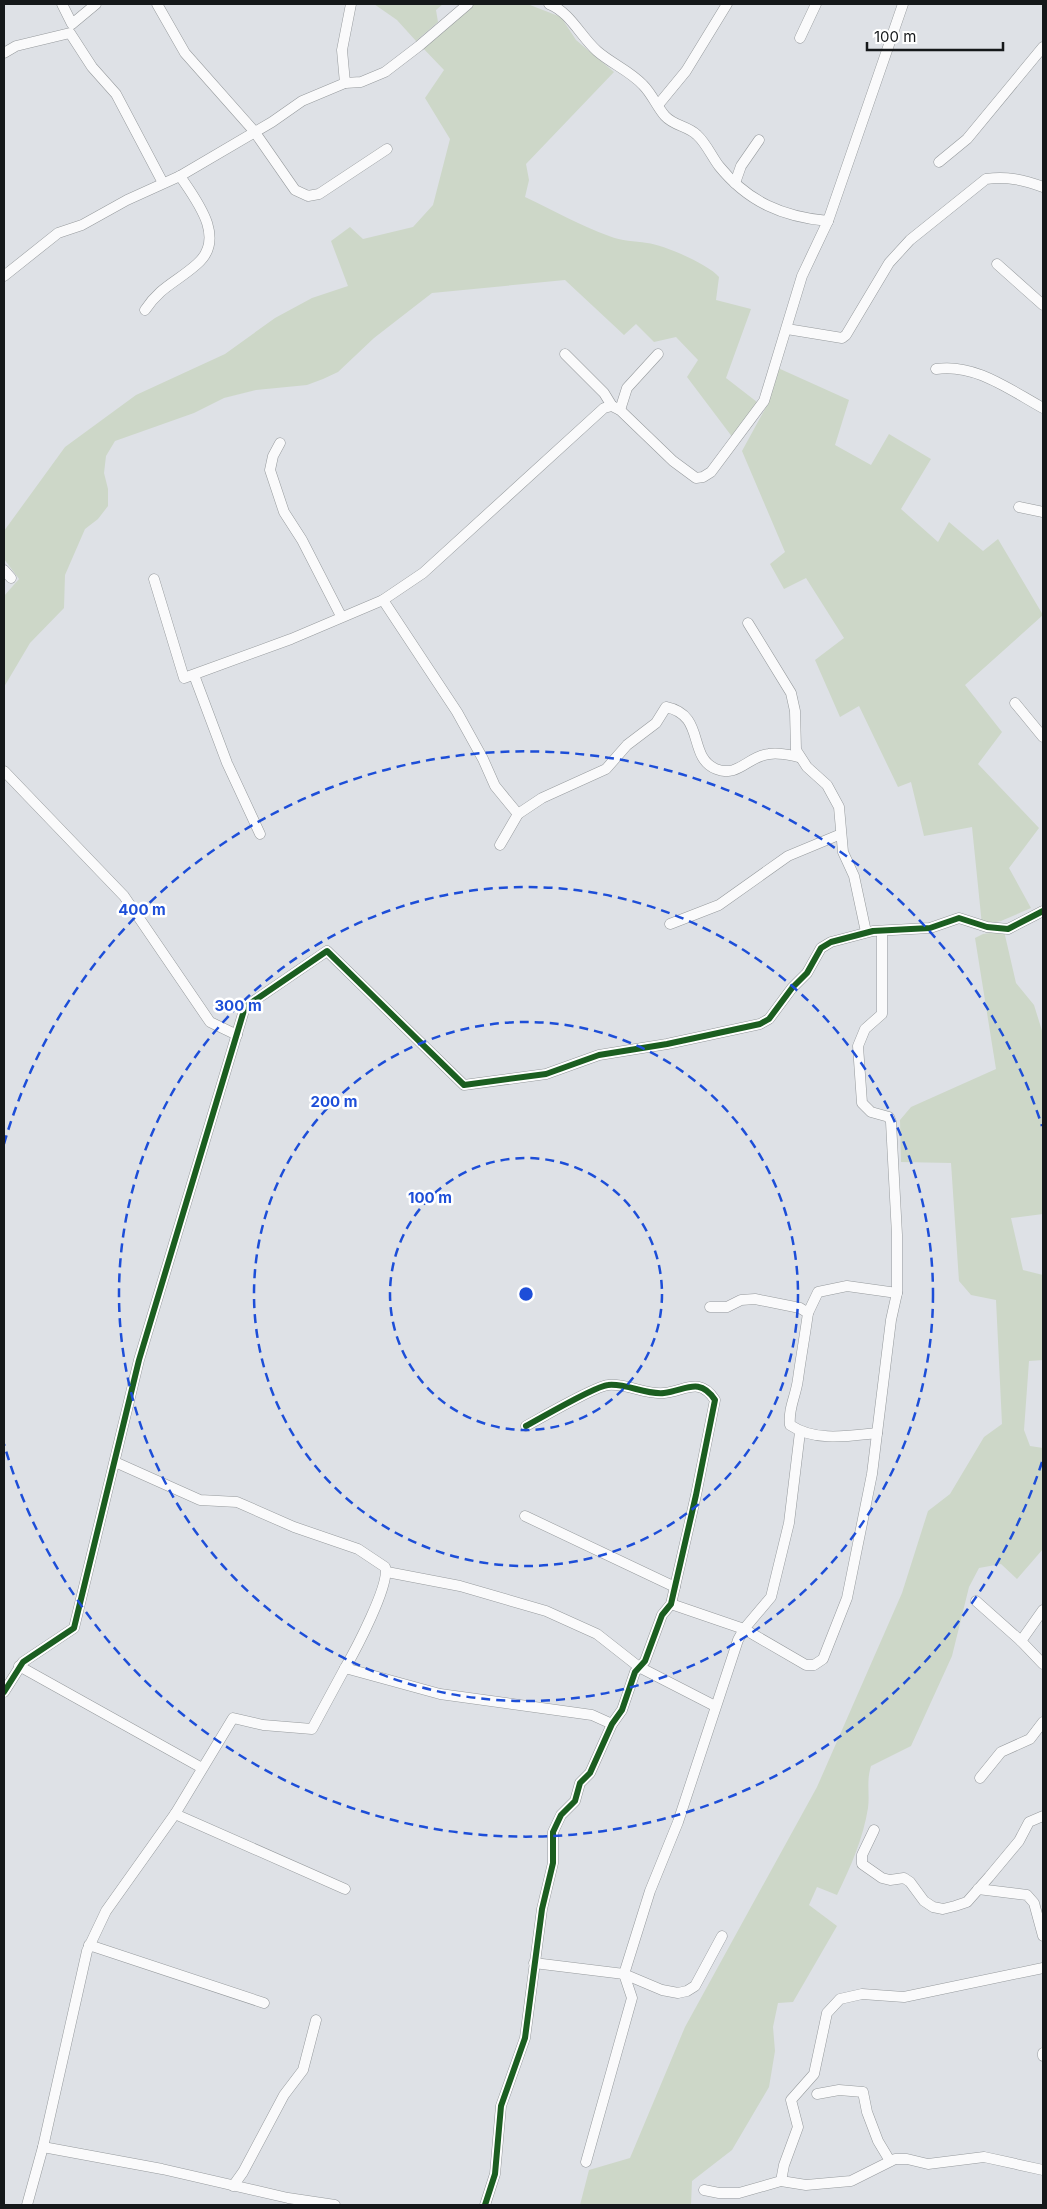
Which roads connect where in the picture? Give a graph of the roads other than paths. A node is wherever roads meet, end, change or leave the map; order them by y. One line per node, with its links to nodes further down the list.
1 (62, 4): 2 (street)
2 (96, 4)
3 (157, 4): 15 (street)
4 (351, 4): 13 (street)
5 (468, 4): 13 (street)
6 (549, 4): 14 (street)
7 (727, 4): 14 (street)
8 (816, 4): 10 (street)
9 (904, 4): 23 (street)
10 (800, 38)
11 (1043, 47): 18 (street)
12 (4, 53): 20 (street)
13 (345, 83): 15 (street)
14 (658, 105): 21 (street)
15 (254, 131): 17 (street); 19 (street)
16 (759, 140): 21 (street)
17 (387, 149)
18 (939, 162)
19 (180, 176): 20 (street); 27 (street)
20 (163, 183): 25 (street)
21 (735, 183): 23 (street)
22 (1043, 187): 28 (street)
23 (828, 220): 28 (street)
24 (997, 264): 26 (street)
25 (4, 276)
26 (1043, 305)
27 (145, 310)
28 (787, 329): 32 (street)
29 (566, 354): 32 (street)
30 (658, 354): 32 (street)
31 (936, 370): 33 (street)
32 (616, 408): 38 (street)
33 (1043, 408)
34 (280, 443): 39 (street)
35 (1019, 508): 36 (street)
36 (1043, 512)
37 (154, 578): 41 (street)
38 (383, 600): 39 (street); 46 (street)
39 (341, 616): 41 (street)
40 (748, 623): 44 (street)
41 (194, 675): 47 (street)
42 (1014, 703): 43 (street)
43 (1043, 737)
44 (799, 756): 46 (street); 48 (street)
45 (4, 771): 54 (street)
46 (518, 814): 49 (street)
47 (260, 834)
48 (841, 834): 51 (street); 53 (street)
49 (500, 845)
50 (1043, 911): 52 (street)
51 (670, 924)
52 (882, 931): 53 (street); 55 (street)
53 (866, 932): 54 (street)
54 (237, 1035): 61 (street)
55 (897, 1292): 57 (street); 60 (street)
56 (710, 1307): 57 (street)
57 (808, 1313): 59 (street)
58 (526, 1426): 64 (street)
59 (800, 1432): 60 (street); 68 (street)
60 (877, 1433): 68 (street)
61 (115, 1462): 63 (street); 71 (street)
62 (526, 1516): 64 (street)
63 (387, 1572): 72 (street); 73 (street)
64 (675, 1587): 66 (street)
65 (976, 1601): 69 (street)
66 (671, 1604): 68 (street); 72 (street)
67 (1043, 1610): 69 (street)
68 (744, 1629): 75 (street)
69 (1021, 1641): 70 (street)
70 (1043, 1664)
71 (20, 1666): 74 (street); 78 (street)
72 (639, 1667): 75 (street); 77 (street)
73 (346, 1668): 77 (street); 78 (street)
74 (4, 1692)
75 (715, 1706): 90 (street)
76 (1043, 1722): 79 (street)
77 (612, 1724): 88 (street)
78 (202, 1768): 80 (street)
79 (980, 1778)
80 (175, 1814): 83 (street); 87 (street)
81 (1043, 1816): 84 (street)
82 (874, 1830): 84 (street)
83 (345, 1889)
84 (978, 1889): 86 (street)
85 (722, 1936): 90 (street)
86 (1043, 1936)
87 (89, 1946): 91 (street); 94 (street)
88 (534, 1962): 90 (street); 103 (street)
89 (1043, 1968): 98 (street)
90 (624, 1974): 96 (street)
91 (264, 2003)
92 (316, 2020): 99 (street)
93 (817, 2094): 95 (street)
94 (43, 2147): 99 (street); 101 (street)
95 (890, 2161): 97 (street); 98 (street)
96 (586, 2162)
97 (1043, 2170)
98 (781, 2181): 100 (street)
99 (233, 2186): 102 (street)
100 (704, 2190)
101 (27, 2205)
102 (335, 2205)
103 (485, 2205)

